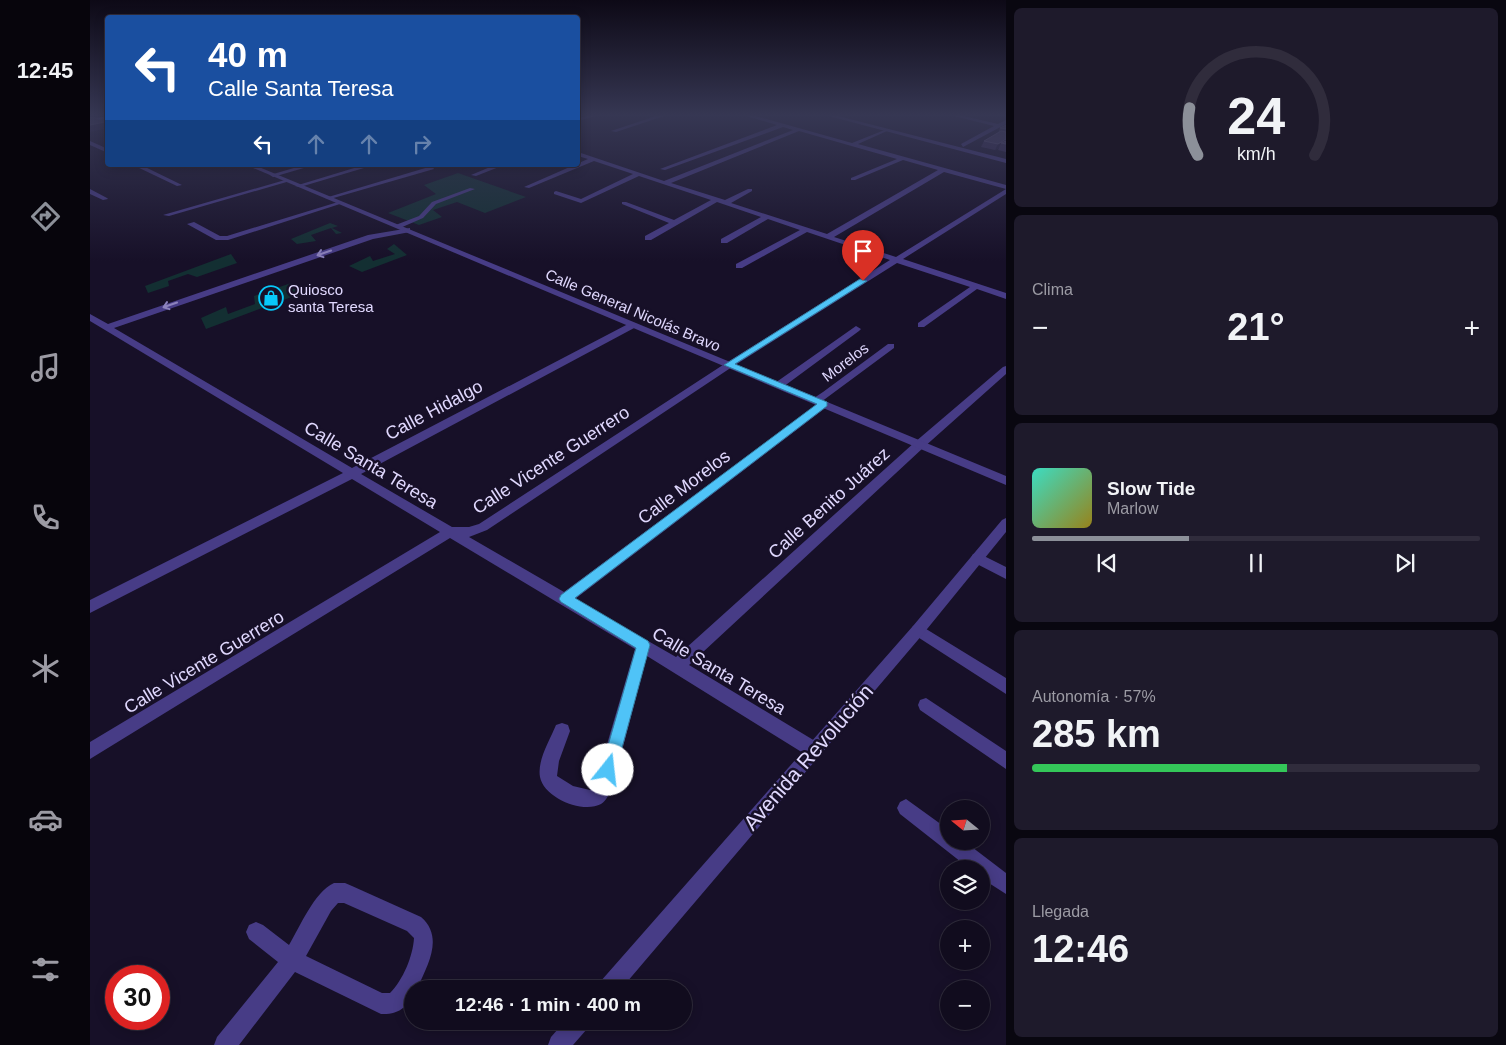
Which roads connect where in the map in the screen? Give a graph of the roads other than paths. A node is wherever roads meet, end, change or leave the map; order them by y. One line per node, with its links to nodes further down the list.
1 (606, 164): 15 (street)
2 (677, 164): 13 (street)
3 (711, 164): 20 (street)
4 (890, 164): 18 (street)
5 (919, 164): 14 (street)
6 (140, 167): 21 (street)
7 (254, 167): 16 (street, Calle General Nicolás Bravo)
8 (303, 167): 16 (street)
9 (364, 167): 22 (street)
10 (496, 167): 17 (street)
11 (577, 167): 23 (street)
12 (432, 168): 30 (street)
13 (663, 169)
14 (942, 170): 25 (street); 46 (street)
15 (639, 174): 20 (street); 29 (street)
16 (273, 175): 19 (street, Calle General Nicolás Bravo)
17 (474, 175)
18 (853, 179)
19 (287, 181): 22 (street, Calle General Nicolás Bravo); 37 (street)
20 (664, 182): 33 (street)
21 (179, 185)
22 (298, 186): 30 (street, Calle General Nicolás Bravo)
23 (527, 187)
24 (472, 189): 42 (street)
25 (1006, 189): 49 (street, Calle Vicente Guerrero)
26 (750, 190): 36 (street)
27 (90, 192): 32 (street)
28 (556, 194): 29 (street)
29 (596, 194): 31 (street)
30 (328, 198): 34 (street, Calle General Nicolás Bravo)
31 (608, 198)
32 (105, 200)
33 (716, 200): 36 (street); 40 (street)
34 (340, 203): 39 (street, Calle General Nicolás Bravo); 41 (street)
35 (624, 203): 40 (street)
36 (725, 203): 38 (street)
37 (167, 215)
38 (767, 217): 44 (street); 48 (street)
39 (386, 222): 42 (street, Calle General Nicolás Bravo); 45 (street)
40 (675, 223): 47 (street)
41 (191, 224)
42 (397, 226): 43 (street, Calle General Nicolás Bravo)
43 (407, 230): 45 (street); 54 (street, Calle General Nicolás Bravo)
44 (806, 230): 46 (street); 50 (street)
45 (371, 237): 56 (street, one-way to 56)
46 (828, 237): 49 (street)
47 (648, 238)
48 (724, 241)
49 (896, 260): 51 (street); 59 (street, Calle Vicente Guerrero)
50 (739, 266)
51 (976, 286): 52 (street); 55 (street)
52 (1006, 296)
53 (90, 317): 56 (street, Calle Santa Teresa)
54 (632, 325): 59 (street, Calle General Nicolás Bravo); 64 (street, Calle Hidalgo)
55 (921, 325)
56 (107, 327): 64 (street, Calle Santa Teresa)
57 (856, 329): 61 (street)
58 (890, 346): 62 (street, Morelos)
59 (728, 365): 61 (street, Calle General Nicolás Bravo); 67 (street, Calle Vicente Guerrero)
60 (1006, 369): 63 (street, Calle Benito Juárez)
61 (779, 385): 62 (street, Calle General Nicolás Bravo)
62 (820, 402): 63 (street, Calle General Nicolás Bravo); 70 (street, Calle Morelos)
63 (919, 445): 65 (street, Calle General Nicolás Bravo); 74 (street, Calle Benito Juárez)
64 (351, 474): 67 (street, Calle Santa Teresa); 71 (street, Calle Hidalgo)
65 (1006, 481)
66 (1006, 523): 68 (street, Avenida Revolución)
67 (450, 532): 70 (street, Calle Santa Teresa); 79 (street, Calle Vicente Guerrero)
68 (978, 558): 69 (street); 72 (street, Avenida Revolución)
69 (1006, 574)
70 (565, 599): 73 (street, Calle Santa Teresa)
71 (90, 607)
72 (918, 630): 75 (street); 78 (street, Avenida Revolución)
73 (643, 645): 74 (street, Calle Santa Teresa); 77 (street)
74 (677, 666): 78 (street, Calle Santa Teresa)
75 (1006, 687)
76 (926, 705): 80 (street)
77 (562, 730)
78 (814, 750): 87 (street, Avenida Revolución)
79 (90, 751)
80 (1006, 761)
81 (906, 808): 82 (street)
82 (940, 834)
83 (961, 850): 84 (street)
84 (1006, 885)
85 (256, 932): 86 (street)
86 (292, 960): 86 (street); 89 (street)
87 (615, 980)
88 (572, 1030): 90 (street)
89 (225, 1045)
90 (559, 1045)

